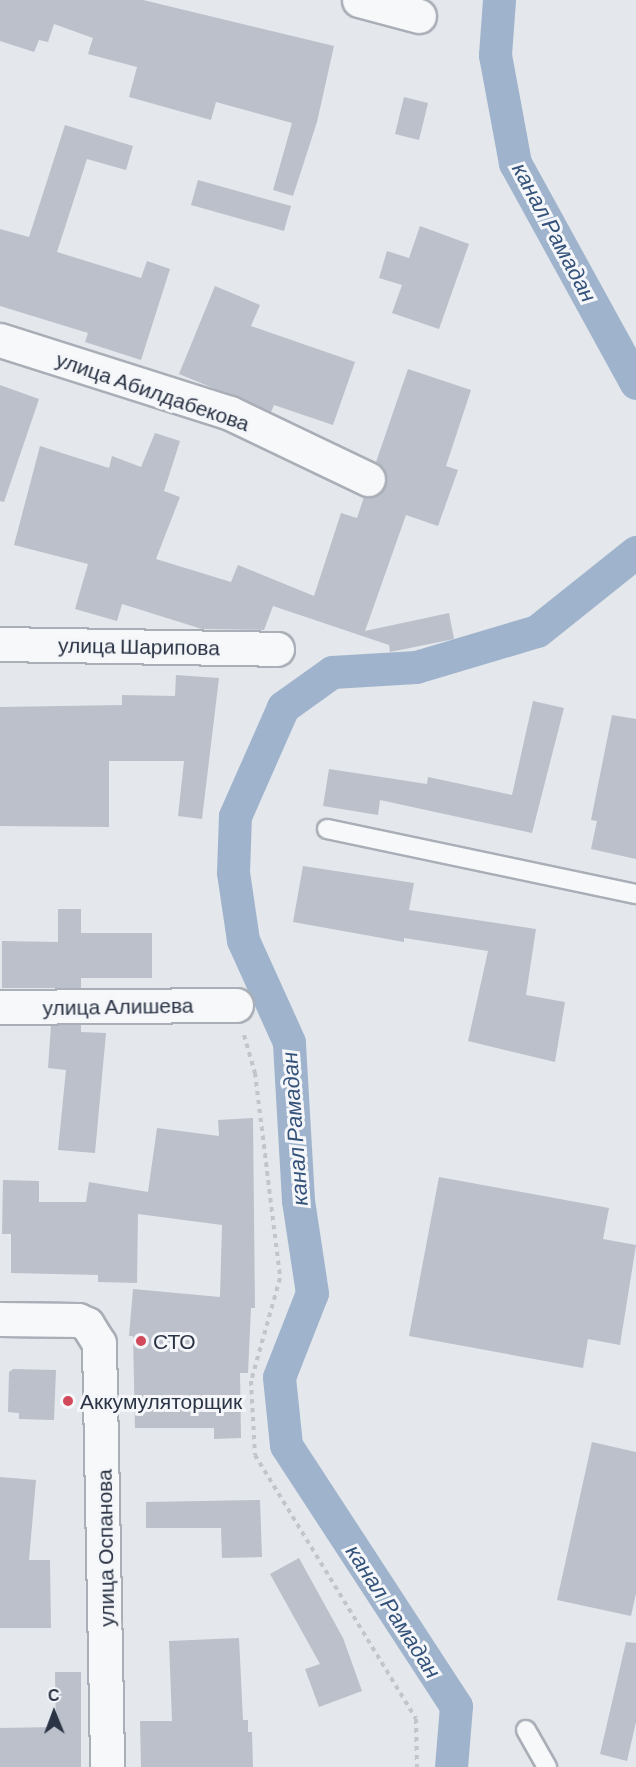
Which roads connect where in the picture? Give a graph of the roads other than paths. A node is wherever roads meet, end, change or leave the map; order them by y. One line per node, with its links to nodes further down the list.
1 (359, 0): 2 (street)
2 (419, 16)
3 (0, 340): 4 (street, улица Абилдабекова)
4 (368, 479)
5 (0, 645): 6 (street, улица Шарипова)
6 (278, 649)
7 (327, 829): 8 (lane)
8 (636, 894)
9 (236, 1005): 10 (street, улица Алишева)
10 (0, 1007)
11 (0, 1319): 13 (street, улица Оспанова)
12 (526, 1730): 14 (lane)
13 (107, 1767)
14 (547, 1767)

